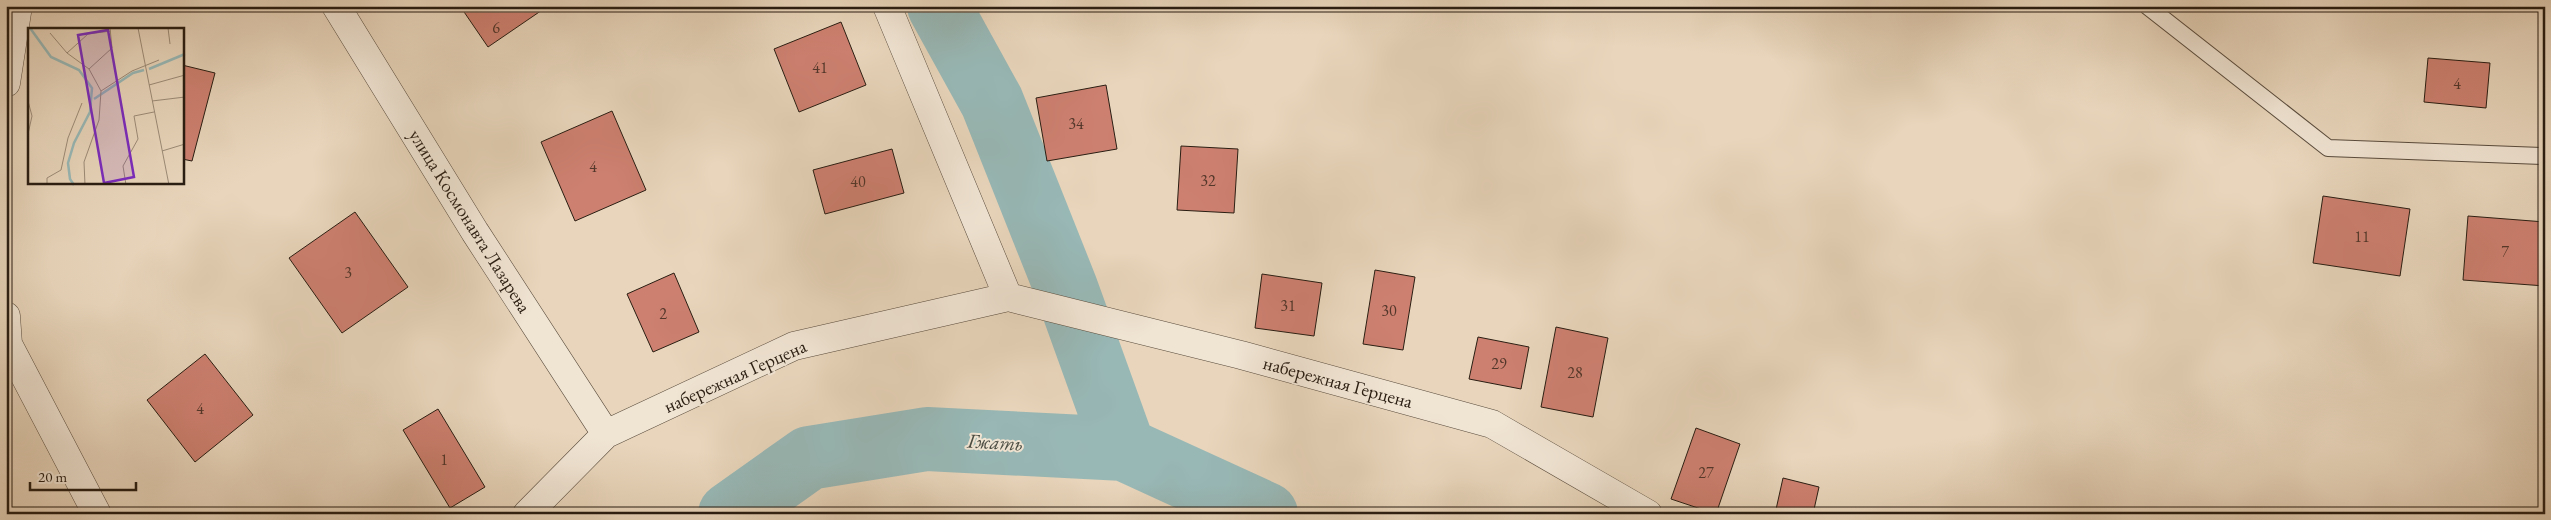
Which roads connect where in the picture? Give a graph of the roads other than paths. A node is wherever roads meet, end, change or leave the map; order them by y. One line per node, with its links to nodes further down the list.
1 (18, 6): 5 (street)
2 (336, 6): 9 (street, улица Космонавта Лазарева)
3 (886, 6): 7 (street)
4 (2147, 6): 6 (lane)
5 (6, 83)
6 (2545, 156)
7 (1008, 297): 9 (street, набережная Герцена); 12 (street, набережная Герцена)
8 (6, 316): 10 (street)
9 (606, 434): 11 (street, набережная Герцена)
10 (97, 514)
11 (527, 514)
12 (1648, 514)

